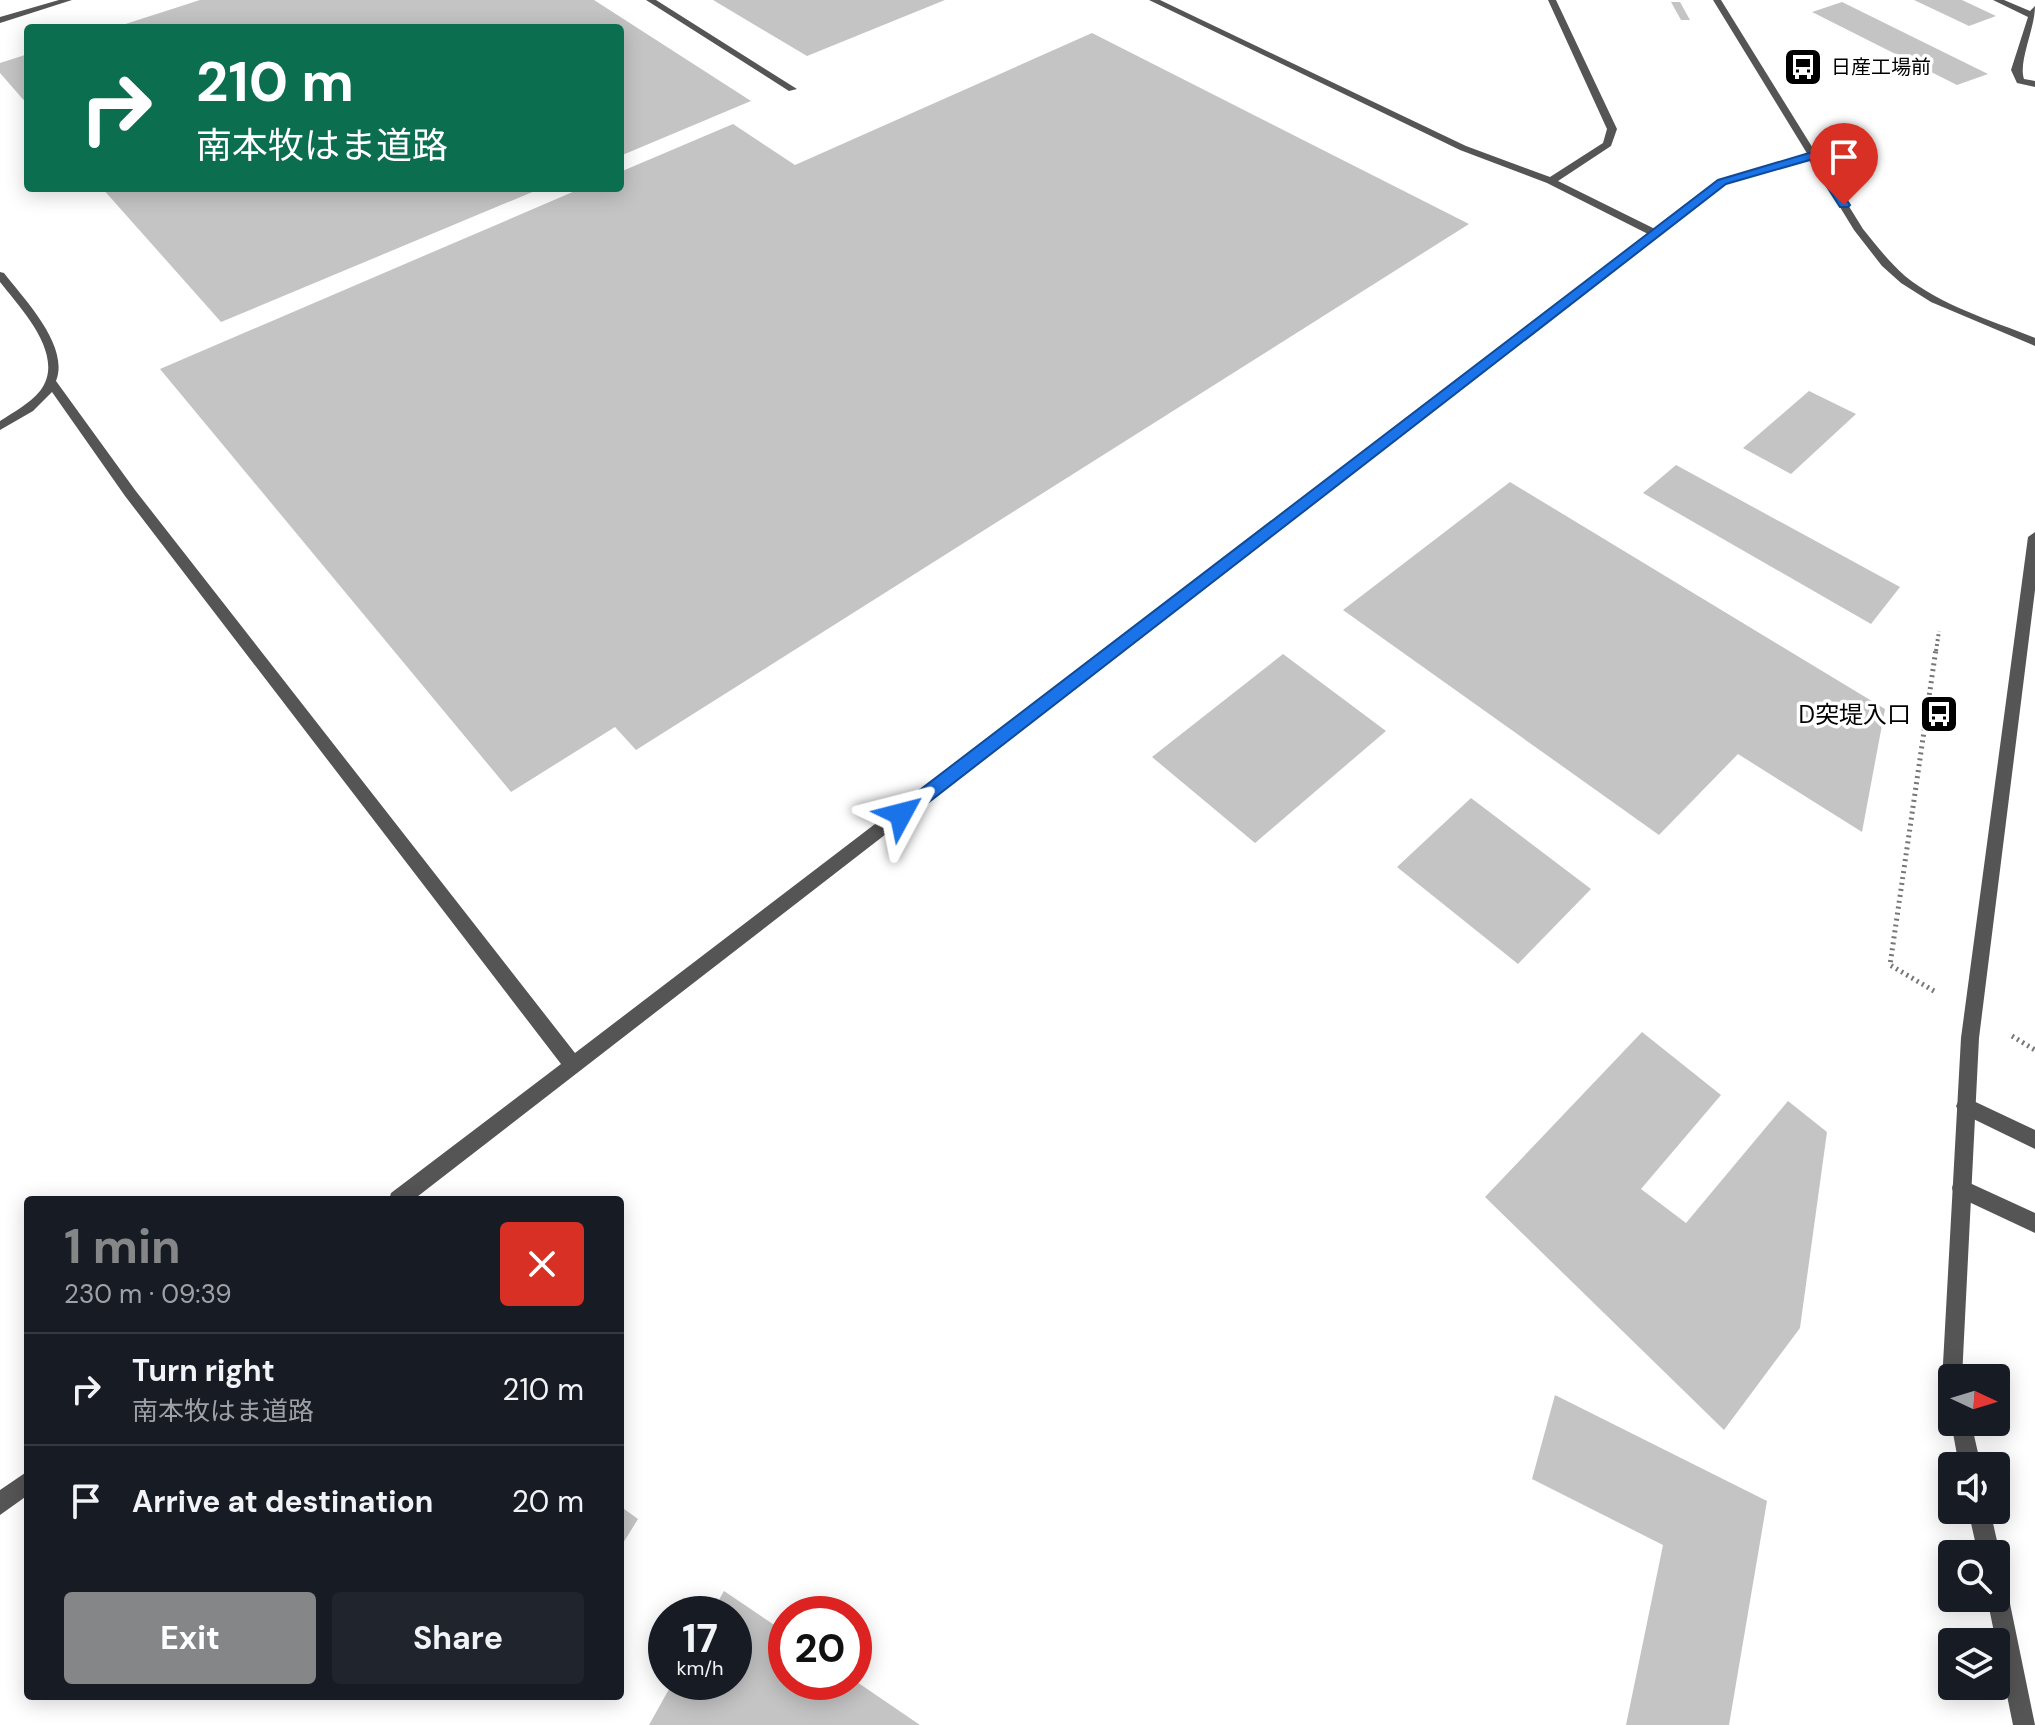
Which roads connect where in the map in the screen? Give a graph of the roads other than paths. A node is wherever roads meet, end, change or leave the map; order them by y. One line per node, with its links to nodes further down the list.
1 (68, 0): 8 (street)
2 (650, 0): 10 (street)
3 (1153, 0): 12 (street)
4 (1552, 0): 12 (street)
5 (1717, 0): 11 (street)
6 (1997, 0): 7 (street)
7 (2034, 13): 9 (street)
8 (0, 20)
9 (2035, 84)
10 (792, 89)
11 (1813, 155): 13 (street); 15 (street)
12 (1551, 181): 13 (street)
13 (1655, 233): 19 (street)
14 (0, 275): 16 (street)
15 (2035, 342)
16 (51, 382): 17 (street); 19 (street)
17 (0, 426)
18 (2035, 537): 20 (street)
19 (574, 1066): 23 (street)
20 (1965, 1106): 21 (street); 22 (street)
21 (2035, 1140)
22 (1961, 1188): 24 (street); 25 (street)
23 (403, 1196)
24 (2035, 1223)
25 (1953, 1364)
26 (24, 1485): 27 (street)
27 (0, 1504)
28 (2001, 1612): 29 (street)
29 (2025, 1725)

